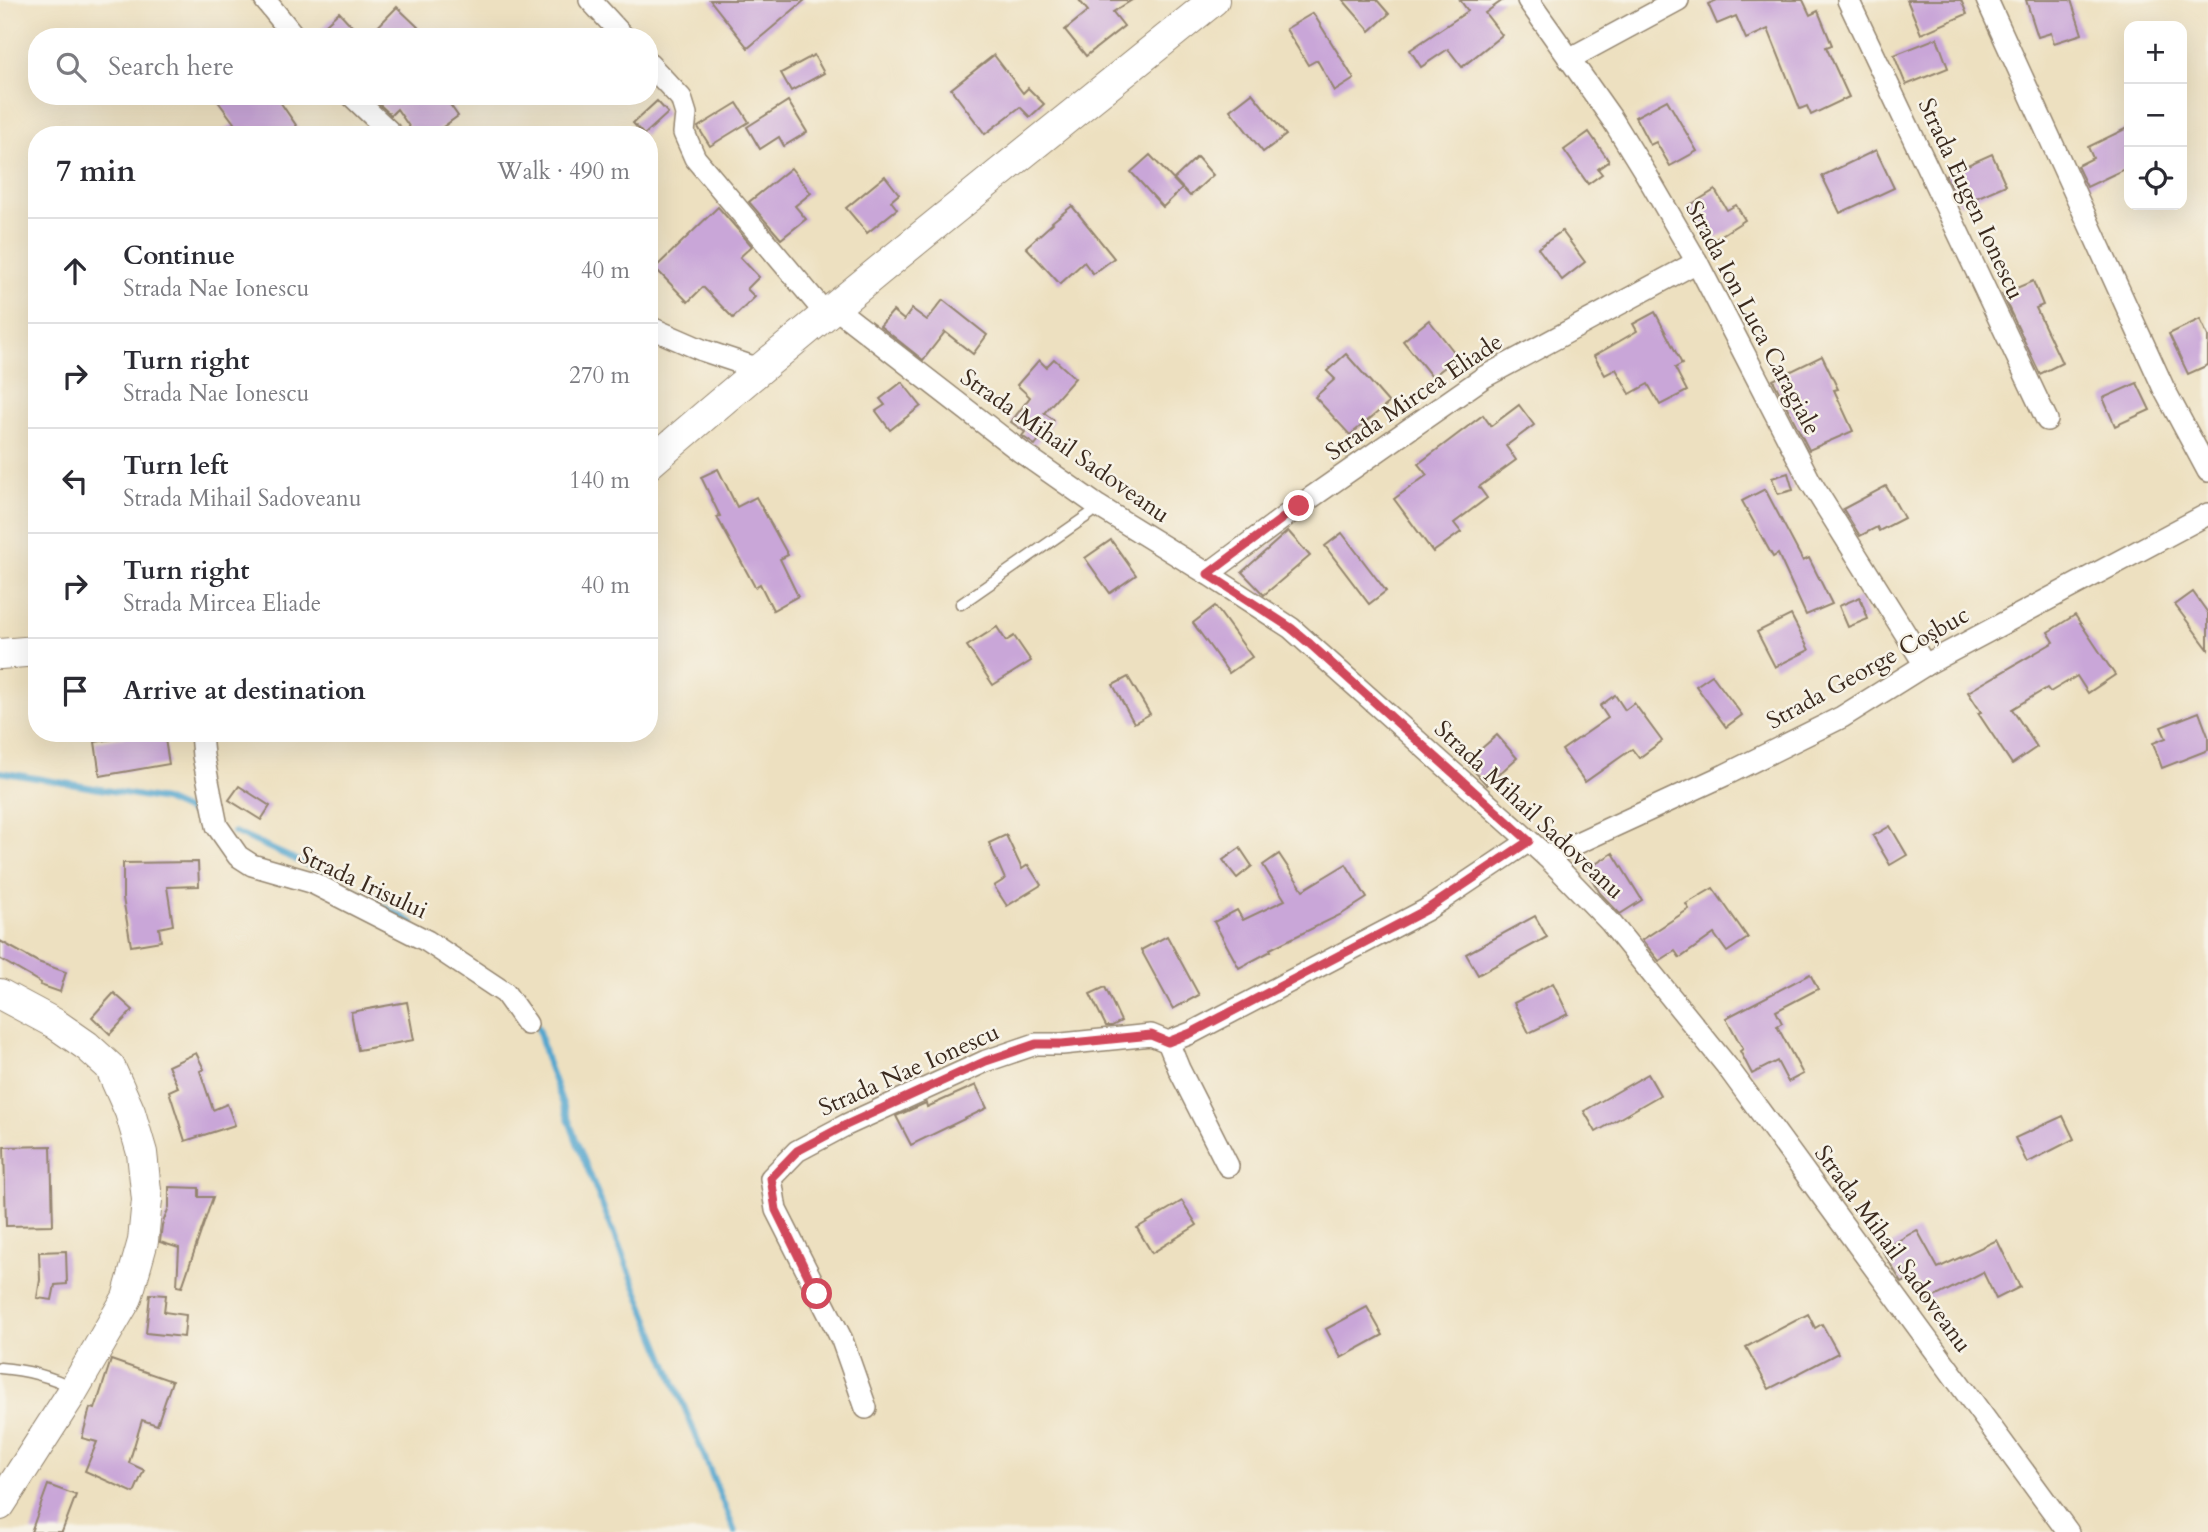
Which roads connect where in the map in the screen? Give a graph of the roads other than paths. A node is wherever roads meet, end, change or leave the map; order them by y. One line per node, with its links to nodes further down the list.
1 (265, 0): 8 (street)
2 (590, 0): 9 (street)
3 (1214, 0): 15 (main road)
4 (1528, 0): 10 (street, Strada Ion Luca Caragiale)
5 (1678, 0): 10 (street)
6 (1848, 0): 18 (street, Strada Eugen Ionescu)
7 (1987, 0): 20 (street)
8 (288, 28)
9 (616, 28)
10 (1569, 59): 14 (street, Strada Ion Luca Caragiale)
11 (658, 74): 15 (street, Strada Mihail Sadoveanu)
12 (361, 105): 13 (street)
13 (384, 126)
14 (1697, 262): 23 (street, Strada Mircea Eliade); 27 (street, Strada Ion Luca Caragiale)
15 (830, 311): 17 (main road); 21 (street, Strada Mihail Sadoveanu)
16 (658, 331): 17 (street)
17 (759, 369): 19 (main road)
18 (2047, 420)
19 (658, 456)
20 (2208, 471)
21 (1098, 506): 23 (street, Strada Mihail Sadoveanu); 24 (lane)
22 (2208, 514): 27 (street, Strada George Coșbuc)
23 (1208, 574): 29 (street, Strada Mihail Sadoveanu)
24 (961, 604)
25 (28, 651): 26 (main road)
26 (0, 654)
27 (1925, 665): 30 (street, Strada George Coșbuc)
28 (203, 742): 32 (street, Strada Irisului)
29 (1529, 841): 30 (street, Strada Mihail Sadoveanu); 33 (street)
30 (1547, 856): 39 (street, Strada Mihail Sadoveanu)
31 (0, 994): 36 (main road)
32 (527, 1024)
33 (1168, 1042): 34 (street); 37 (street, Strada Nae Ionescu)
34 (1228, 1166)
35 (0, 1368): 36 (lane)
36 (75, 1388): 38 (main road)
37 (866, 1408)
38 (0, 1505)
39 (2068, 1532)

